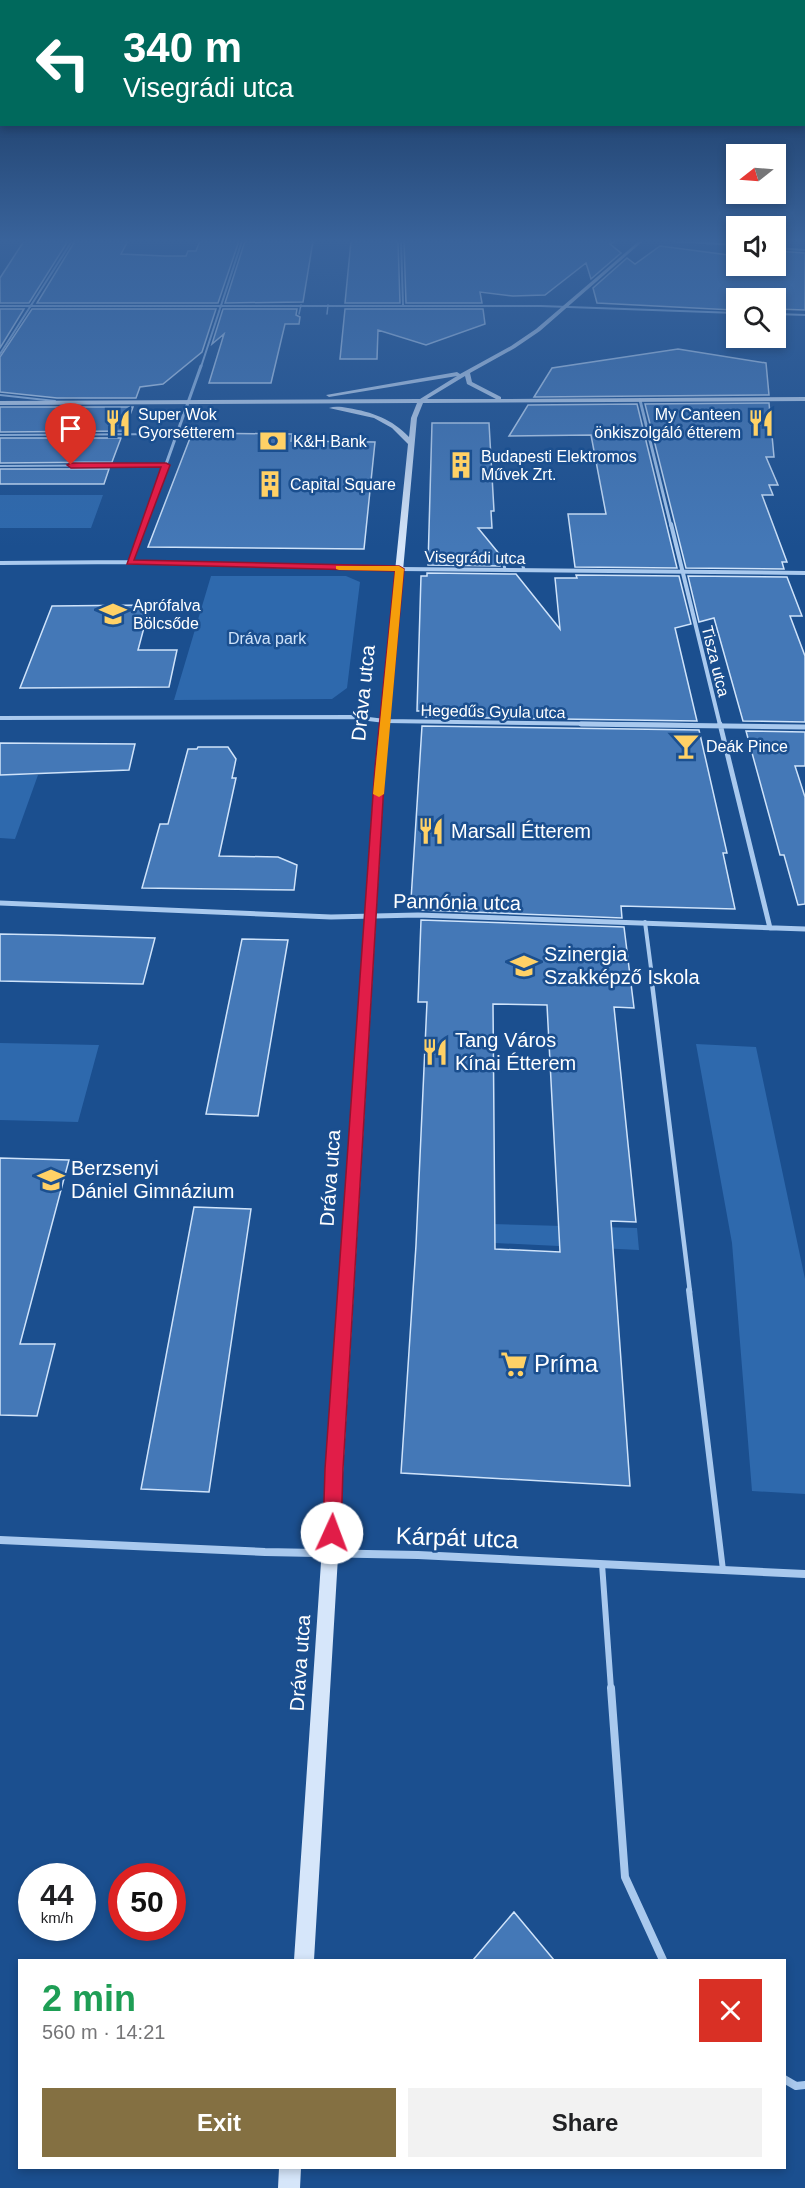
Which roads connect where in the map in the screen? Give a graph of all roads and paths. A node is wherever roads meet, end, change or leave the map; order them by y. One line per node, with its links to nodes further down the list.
1 (210, 343): 9 (street)
2 (519, 343): 3 (main road)
3 (467, 373): 7 (main road); 8 (main road); 10 (main road)
4 (0, 395): 12 (lane)
5 (805, 399): 6 (main road)
6 (640, 400): 8 (main road); 25 (street, Tisza utca)
7 (421, 401): 8 (main road); 10 (main road); 15 (main road, Dráva utca)
8 (513, 401)
9 (190, 402): 10 (main road); 12 (main road); 14 (street)
10 (290, 402): 15 (main road)
11 (0, 403): 12 (main road)
12 (66, 403)
13 (0, 435): 14 (lane)
14 (177, 435): 16 (street)
15 (412, 444): 22 (main road, Dráva utca)
16 (166, 465): 17 (lane); 20 (street)
17 (0, 466)
18 (503, 559): 23 (lane)
19 (521, 559): 24 (lane)
20 (129, 562): 21 (street, Visegrádi utca); 22 (street, Visegrádi utca)
21 (0, 563)
22 (399, 569): 23 (street, Visegrádi utca); 28 (main road, Dráva utca)
23 (505, 570): 24 (street, Visegrádi utca)
24 (524, 570): 25 (street, Visegrádi utca)
25 (682, 571): 26 (street, Visegrádi utca); 29 (street, Tisza utca)
26 (805, 573)
27 (0, 718): 28 (street, Hegedűs Gyula utca)
28 (385, 721): 29 (street, Hegedűs Gyula utca); 32 (main road, Dráva utca)
29 (720, 726): 30 (street, Hegedűs Gyula utca); 34 (street, Tisza utca)
30 (805, 727)
31 (0, 903): 32 (street, Pannónia utca)
32 (372, 917): 33 (street, Pannónia utca); 37 (main road, Dráva utca)
33 (645, 922): 34 (street, Pannónia utca); 39 (lane)
34 (770, 928): 35 (street, Pannónia utca)
35 (805, 929)
36 (0, 1540): 37 (street, Kárpát utca)
37 (332, 1554): 38 (street, Kárpát utca); 41 (main road, Dráva utca)
38 (602, 1564): 39 (street, Kárpát utca); 42 (lane)
39 (723, 1570): 40 (street, Kárpát utca)
40 (805, 1574)
41 (304, 1959)
42 (663, 1959)
43 (786, 2080): 44 (lane)
44 (805, 2085)
45 (290, 2169): 46 (main road)
46 (289, 2188)

